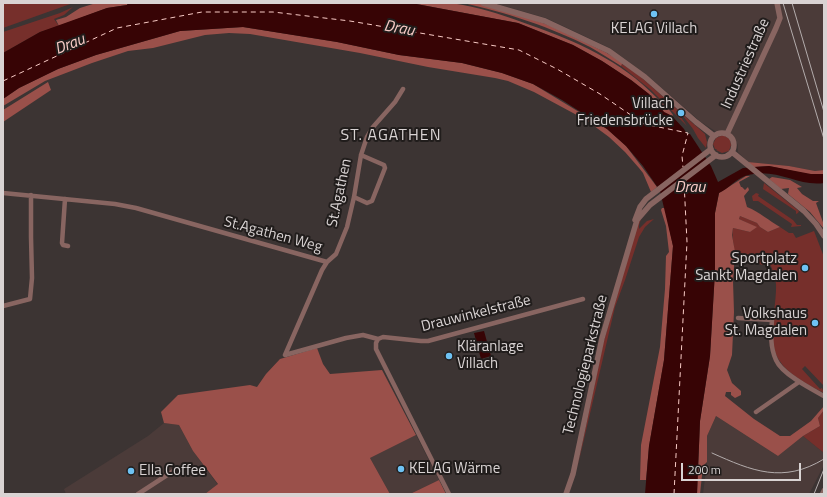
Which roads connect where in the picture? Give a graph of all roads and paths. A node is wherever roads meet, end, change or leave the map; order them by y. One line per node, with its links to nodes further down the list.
1 (483, 3): 5 (street)
2 (777, 3): 4 (street, Industriestraße)
3 (403, 89): 8 (street, St.Agathen)
4 (727, 134): 5 (street); 7 (street)
5 (714, 136): 6 (street)
6 (710, 149): 9 (street); 15 (street, Technologieparkstraße)
7 (732, 152): 9 (street); 14 (street)
8 (361, 155): 12 (street, St.Agathen); 12 (street)
9 (715, 155): 15 (street, Technologieparkstraße)
10 (3, 193): 11 (street, St.Agathen Weg)
11 (31, 195): 13 (street, St.Agathen Weg); 19 (street)
12 (354, 197): 17 (street, St.Agathen)
13 (65, 199): 16 (street); 17 (street, St.Agathen Weg)
14 (824, 236)
15 (631, 241): 29 (street, Technologieparkstraße)
16 (68, 246)
17 (327, 262): 21 (street, St.Agathen Weg)
18 (583, 299): 21 (street, Drauwinkelstraße)
19 (3, 306)
20 (738, 318): 22 (street)
21 (378, 339): 28 (street)
22 (799, 382): 23 (street); 24 (street)
23 (824, 396)
24 (756, 412)
25 (178, 468): 27 (street)
26 (824, 490): 30 (street)
27 (138, 494)
28 (449, 494)
29 (566, 494)
30 (822, 494)

